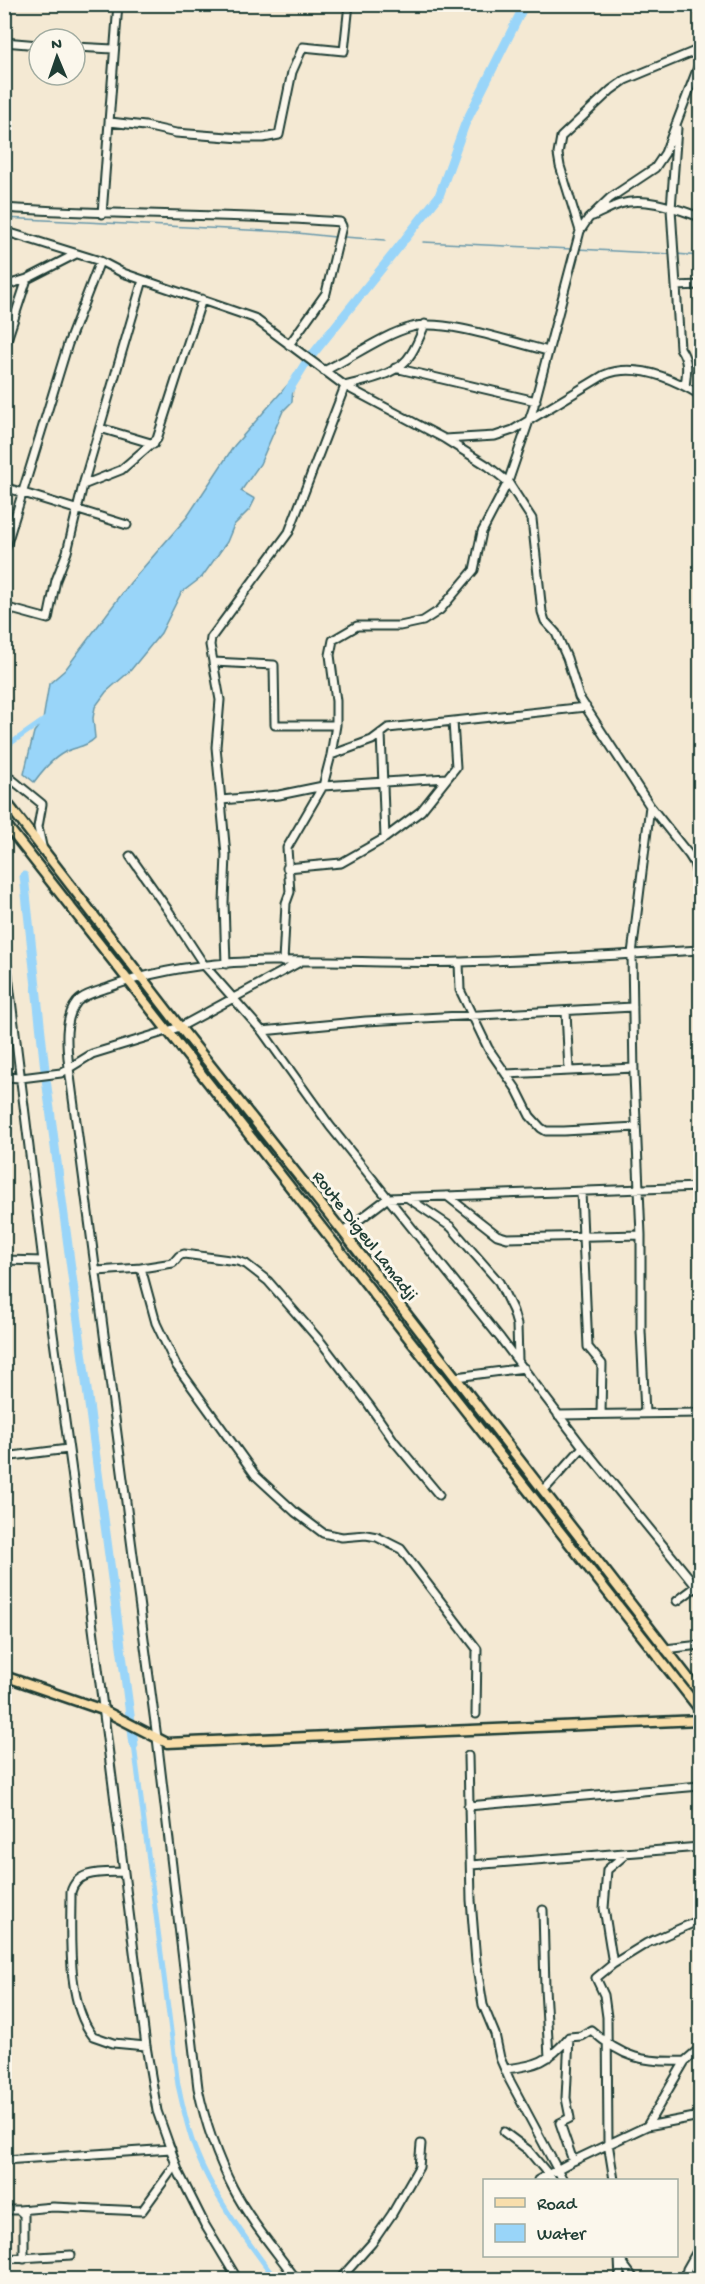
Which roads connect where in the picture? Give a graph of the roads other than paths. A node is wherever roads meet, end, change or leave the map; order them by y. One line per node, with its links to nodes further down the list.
1 (118, 4): 6 (street)
2 (349, 4): 9 (street)
3 (4, 42): 4 (street)
4 (27, 44)
5 (87, 48): 6 (street)
6 (113, 49): 9 (street)
7 (700, 49): 17 (street)
8 (700, 62): 10 (street)
9 (110, 122): 13 (street)
10 (677, 123): 12 (street); 15 (street)
11 (4, 208): 13 (street)
12 (671, 209): 14 (street); 15 (street); 24 (street)
13 (102, 214): 27 (street)
14 (699, 217)
15 (588, 219): 17 (street)
16 (4, 231): 18 (street)
17 (580, 231): 29 (street)
18 (76, 254): 19 (street); 20 (street)
19 (100, 261): 21 (street); 43 (street)
20 (27, 279): 23 (street); 28 (street)
21 (143, 280): 25 (street); 37 (street)
22 (700, 285): 24 (street)
23 (4, 286)
24 (677, 286): 33 (street)
25 (202, 299): 27 (street); 39 (street)
26 (425, 324): 29 (street); 30 (street); 31 (street)
27 (289, 345): 31 (street)
28 (4, 349)
29 (548, 351): 35 (street)
30 (395, 369): 32 (street); 35 (street)
31 (324, 371): 32 (street)
32 (345, 386): 38 (street); 48 (street)
33 (685, 386): 34 (street); 36 (street)
34 (700, 395)
35 (536, 402): 36 (street)
36 (530, 419): 38 (street); 40 (street)
37 (100, 428): 39 (street); 41 (street)
38 (445, 440): 40 (street)
39 (154, 444): 41 (street)
40 (508, 482): 49 (street); 51 (street)
41 (83, 485): 44 (street)
42 (4, 488): 43 (street)
43 (22, 492): 44 (street); 46 (street)
44 (77, 509): 45 (street); 47 (street)
45 (128, 525)
46 (4, 553)
47 (4, 607)
48 (213, 662): 51 (street); 59 (street)
49 (586, 707): 50 (street); 60 (street)
50 (453, 722): 52 (street); 55 (street)
51 (336, 725): 53 (street)
52 (381, 733): 53 (street); 56 (street)
53 (332, 755): 57 (street)
54 (4, 773): 63 (street)
55 (447, 778): 56 (street); 62 (street)
56 (384, 782): 57 (street); 62 (street)
57 (323, 786): 59 (street); 65 (street)
58 (4, 799): 63 (main road, Route Digeul Lamadji)
59 (221, 800): 73 (street)
60 (650, 806): 66 (street); 69 (street)
61 (4, 822): 76 (main road, Route Digeul Lamadji)
62 (385, 838): 65 (street)
63 (42, 846): 75 (main road, Route Digeul Lamadji)
64 (130, 856): 74 (street)
65 (287, 868): 71 (street)
66 (700, 886)
67 (4, 943): 77 (street)
68 (700, 950): 69 (street)
69 (632, 954): 72 (street); 79 (street)
70 (301, 961): 71 (street); 72 (street); 78 (street)
71 (283, 962): 73 (street)
72 (459, 962): 81 (street)
73 (225, 963): 74 (street)
74 (204, 965): 75 (street); 78 (street)
75 (142, 976): 76 (street); 82 (main road, Route Digeul Lamadji)
76 (129, 981): 83 (main road, Route Digeul Lamadji); 85 (street)
77 (8, 994): 90 (street)
78 (235, 998): 82 (street); 84 (street)
79 (633, 1007): 80 (street); 86 (street)
80 (566, 1011): 81 (street); 87 (street)
81 (473, 1016): 84 (street); 88 (street)
82 (180, 1027): 83 (street); 98 (main road, Route Digeul Lamadji)
83 (168, 1030): 85 (street); 123 (main road, Route Digeul Lamadji)
84 (262, 1031): 96 (street)
85 (69, 1068): 90 (street); 104 (street)
86 (634, 1068): 87 (street); 91 (street)
87 (569, 1071): 88 (street)
88 (506, 1074): 91 (street)
89 (4, 1077): 90 (street)
90 (21, 1078): 102 (street)
91 (636, 1127): 93 (street)
92 (700, 1187): 93 (street)
93 (638, 1190): 94 (street); 99 (street)
94 (581, 1192): 95 (street); 100 (street)
95 (447, 1195): 97 (street); 100 (street)
96 (388, 1198): 97 (street); 98 (street); 105 (street)
97 (408, 1198): 105 (street)
98 (343, 1232): 107 (main road, Route Digeul Lamadji)
99 (640, 1235): 100 (street); 108 (street)
100 (583, 1237): 110 (street)
101 (4, 1260): 102 (street)
102 (43, 1261): 113 (street)
103 (141, 1268): 104 (street); 116 (street); 125 (street)
104 (97, 1270): 127 (street)
105 (518, 1361): 106 (street)
106 (524, 1368): 107 (street); 111 (street)
107 (456, 1377): 115 (main road, Route Digeul Lamadji)
108 (645, 1413): 109 (street); 110 (street)
109 (700, 1413)
110 (601, 1414): 111 (street)
111 (558, 1415): 112 (street)
112 (583, 1447): 115 (street); 117 (street)
113 (68, 1449): 114 (street); 124 (street)
114 (4, 1456)
115 (544, 1490): 120 (main road, Route Digeul Lamadji)
116 (439, 1495)
117 (699, 1588): 118 (street)
118 (676, 1601)
119 (700, 1645): 120 (street)
120 (665, 1649): 122 (main road, Route Digeul Lamadji)
121 (4, 1676): 124 (main road)
122 (700, 1693)
123 (700, 1710)
124 (107, 1712): 127 (main road); 134 (street)
125 (476, 1714)
126 (700, 1720): 127 (main road)
127 (154, 1736): 169 (street)
128 (468, 1756): 130 (street)
129 (700, 1786): 130 (street)
130 (468, 1806): 133 (street)
131 (700, 1847): 132 (street)
132 (627, 1853): 133 (street); 137 (street)
133 (471, 1865): 144 (street)
134 (124, 1872): 140 (street); 140 (street)
135 (543, 1910): 142 (street)
136 (700, 1920): 137 (street)
137 (613, 1964): 139 (street)
138 (569, 2037): 139 (street); 142 (street); 152 (street)
139 (608, 2045): 143 (street); 148 (street)
140 (146, 2046): 150 (street)
141 (700, 2048): 143 (street)
142 (549, 2057): 144 (street)
143 (686, 2061): 146 (street)
144 (505, 2069): 154 (street)
145 (700, 2116): 146 (street)
146 (647, 2126): 148 (street)
147 (504, 2132): 155 (street)
148 (608, 2143): 152 (street); 159 (street)
149 (421, 2144): 170 (street)
150 (171, 2149): 151 (street); 153 (street)
151 (4, 2160)
152 (573, 2161): 154 (street)
153 (176, 2164): 161 (street); 168 (street)
154 (557, 2169): 155 (street); 158 (street)
155 (548, 2174): 156 (street); 157 (street)
156 (541, 2179)
157 (552, 2179)
158 (562, 2179)
159 (614, 2179)
160 (4, 2210): 161 (street)
161 (19, 2210): 167 (street)
162 (700, 2246): 173 (street)
163 (71, 2255): 167 (street)
164 (618, 2257): 171 (street)
165 (619, 2257): 172 (street)
166 (4, 2259): 167 (street)
167 (24, 2259)
168 (238, 2280)
169 (297, 2280)
170 (339, 2280)
171 (620, 2280)
172 (635, 2280)
173 (685, 2280)

